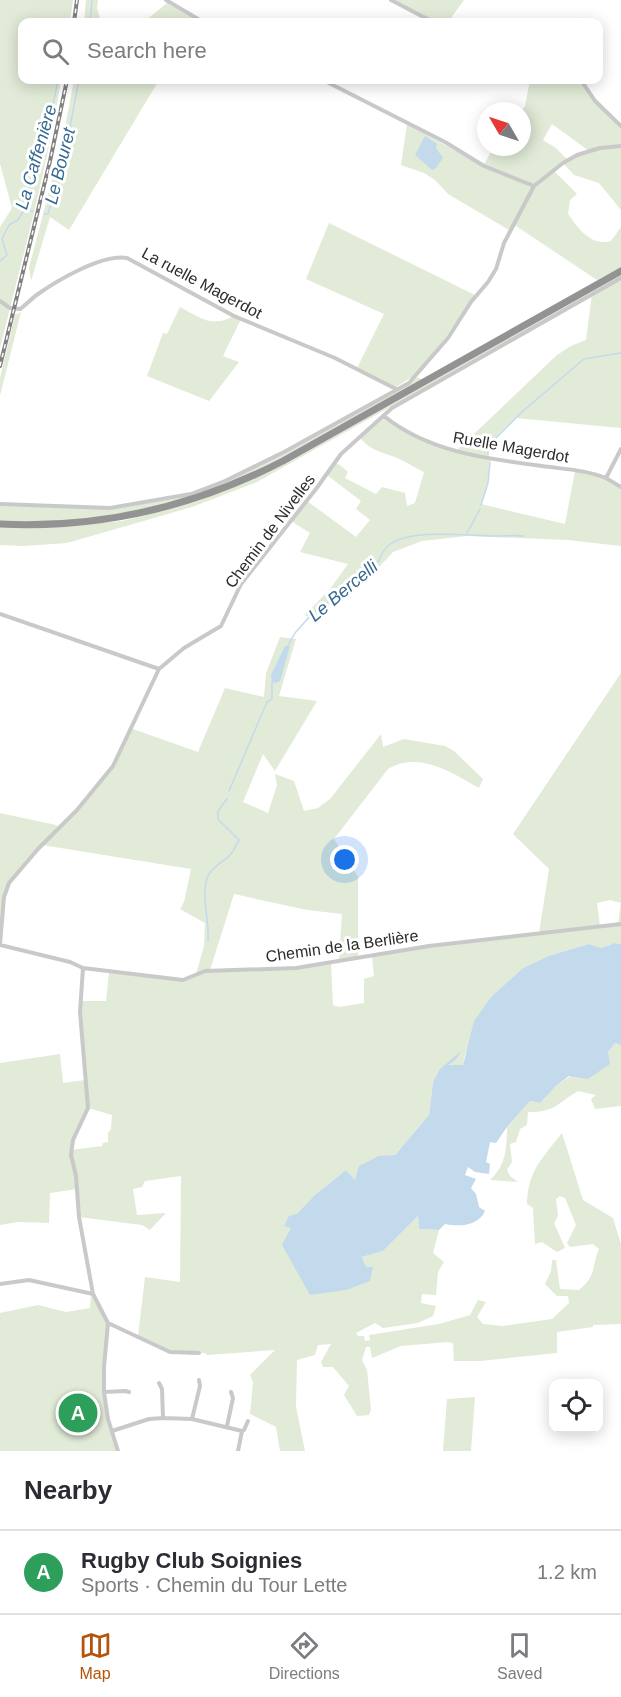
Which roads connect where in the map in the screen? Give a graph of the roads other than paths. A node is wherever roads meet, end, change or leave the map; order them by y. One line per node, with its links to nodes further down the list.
1 (166, 0): 3 (street)
2 (391, 0): 4 (street)
3 (196, 18)
4 (425, 18)
5 (331, 84): 9 (street)
6 (584, 84): 7 (street)
7 (621, 126)
8 (621, 146): 9 (street)
9 (534, 186): 13 (street)
10 (621, 271): 19 (highway)
11 (621, 278): 14 (street, Chemin de Nivelles)
12 (0, 301): 13 (street, La ruelle Magerdot)
13 (396, 389): 18 (street)
14 (384, 416): 16 (street, Ruelle Magerdot); 21 (street, Chemin de Nivelles)
15 (621, 449): 16 (street)
16 (606, 478): 17 (street, Ruelle Magerdot)
17 (621, 487)
18 (0, 504)
19 (0, 525)
20 (0, 614): 21 (street)
21 (159, 669): 23 (street, Chemin de Nivelles)
22 (621, 924): 24 (street, Chemin de la Berlière)
23 (0, 945): 24 (street, Chemin de la Berlière)
24 (83, 968): 26 (street)
25 (0, 1284): 26 (street)
26 (93, 1294): 27 (street)
27 (108, 1323): 28 (street); 31 (street)
28 (199, 1353)
29 (199, 1380): 35 (street)
30 (159, 1383): 34 (street)
31 (104, 1392): 32 (street); 38 (street)
32 (129, 1392)
33 (231, 1392): 37 (street)
34 (163, 1418): 35 (street); 38 (street)
35 (192, 1419): 37 (street)
36 (248, 1420): 39 (street)
37 (226, 1426): 39 (street)
38 (112, 1431): 40 (street)
39 (242, 1431): 41 (street)
40 (118, 1451)
41 (238, 1451)

